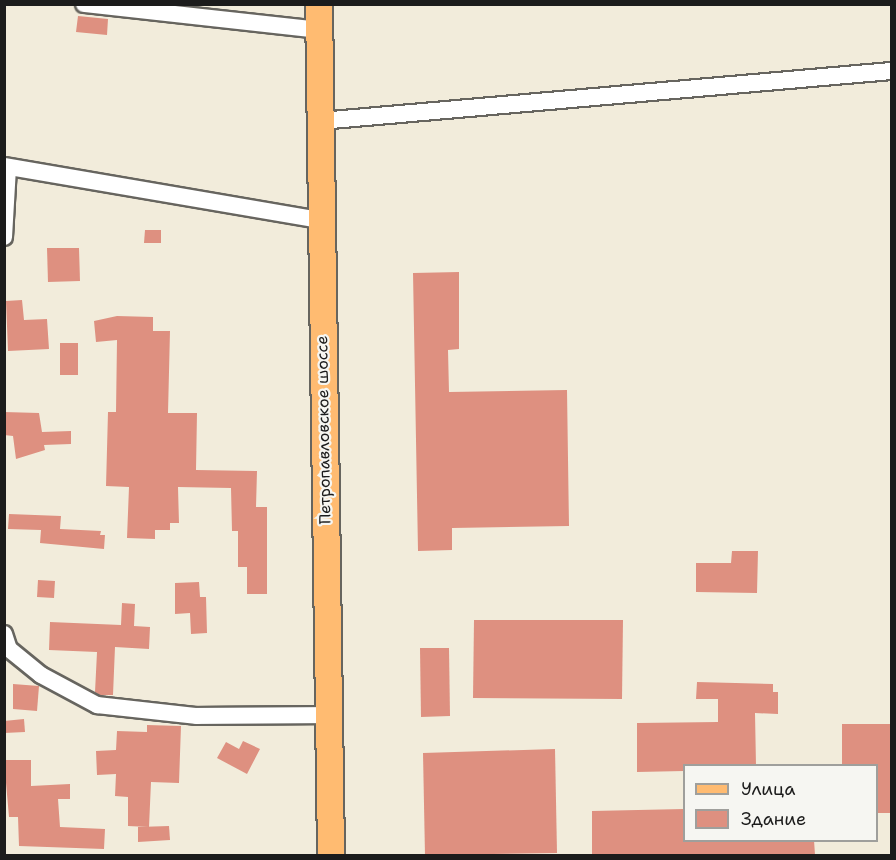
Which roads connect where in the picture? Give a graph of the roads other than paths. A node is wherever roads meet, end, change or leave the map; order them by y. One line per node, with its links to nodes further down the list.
1 (84, 4): 3 (street)
2 (319, 4): 3 (main road, Петропавловское шоссе)
3 (319, 30): 5 (main road, Петропавловское шоссе)
4 (891, 71): 5 (street)
5 (320, 121): 7 (main road, Петропавловское шоссе)
6 (6, 167): 7 (street); 8 (street)
7 (320, 220): 10 (main road, Петропавловское шоссе)
8 (4, 237)
9 (4, 634): 10 (street)
10 (330, 715): 11 (main road, Петропавловское шоссе)
11 (331, 855)

